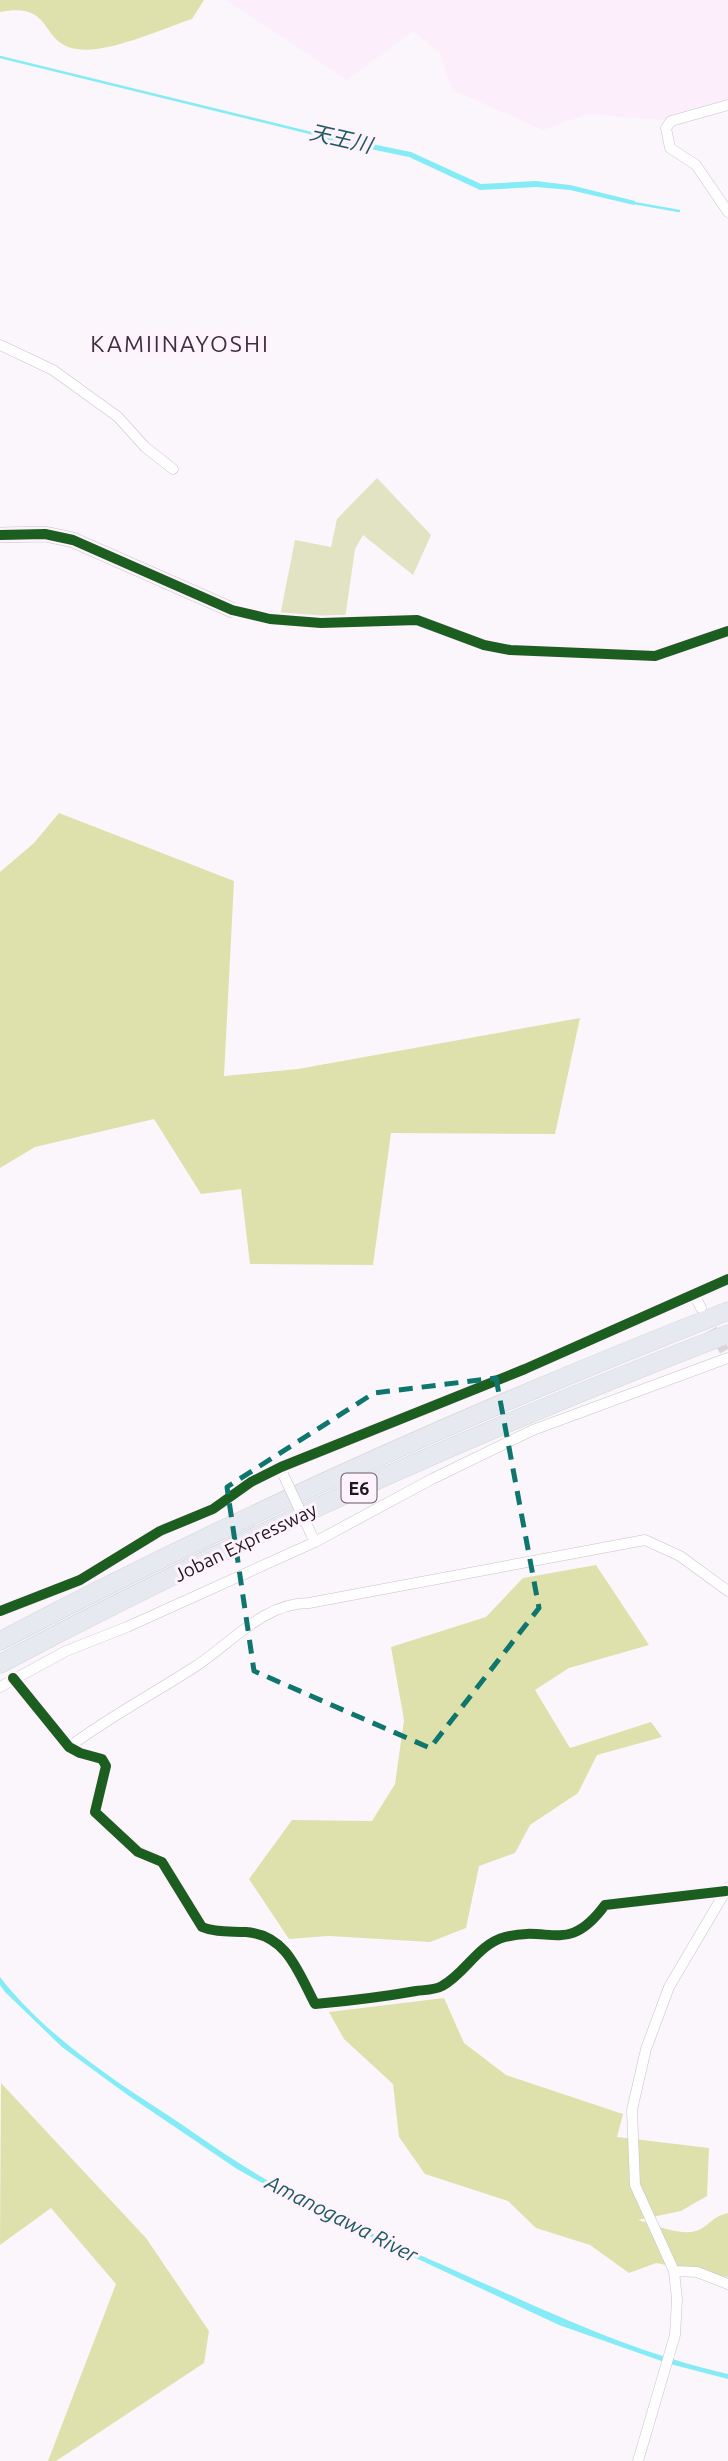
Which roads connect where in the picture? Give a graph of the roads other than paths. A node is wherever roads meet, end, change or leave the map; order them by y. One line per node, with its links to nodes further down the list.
1 (728, 105): 2 (street)
2 (728, 212)
3 (0, 345): 4 (street)
4 (173, 469)
5 (0, 535): 6 (street)
6 (232, 610): 7 (street)
7 (728, 631)
8 (728, 1279): 9 (street)
9 (694, 1294): 10 (street); 14 (street)
10 (701, 1308)
11 (728, 1311): 18 (highway, Joban Expressway / E6)
12 (728, 1334): 19 (highway, Joban Expressway / E6)
13 (727, 1356): 15 (street)
14 (281, 1470): 15 (street, bridge); 17 (street)
15 (313, 1539): 20 (street)
16 (728, 1591): 22 (street)
17 (0, 1611)
18 (0, 1641)
19 (0, 1664)
20 (13, 1678): 21 (street); 22 (street)
21 (0, 1687)
22 (69, 1747): 23 (street)
23 (727, 1889): 24 (street)
24 (674, 2271): 25 (street); 26 (street)
25 (728, 2284)
26 (638, 2461)

